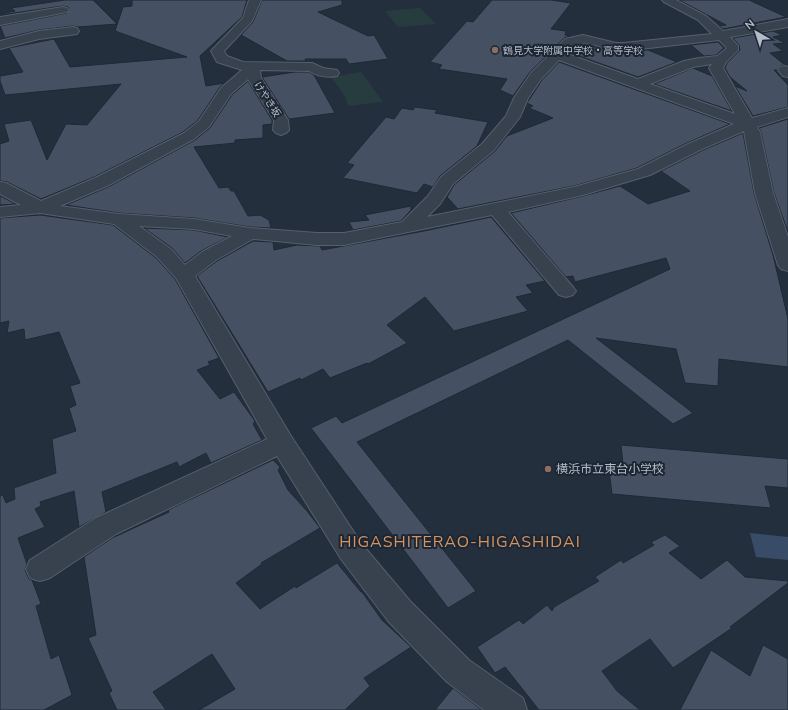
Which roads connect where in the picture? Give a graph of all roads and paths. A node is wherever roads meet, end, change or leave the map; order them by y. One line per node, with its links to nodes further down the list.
1 (255, 0): 11 (street)
2 (668, 0): 7 (street)
3 (63, 10): 4 (street)
4 (0, 21)
5 (788, 23): 7 (street)
6 (73, 31): 8 (street)
7 (721, 36): 9 (street); 10 (street)
8 (0, 45)
9 (556, 54): 13 (street); 22 (street)
10 (720, 60): 13 (street); 15 (street)
11 (253, 67): 12 (street); 16 (street, けやき坂); 18 (street)
12 (332, 73)
13 (638, 84): 15 (street)
14 (788, 112): 15 (street)
15 (748, 124): 19 (street); 24 (street)
16 (281, 130)
17 (0, 187): 18 (street)
18 (40, 208): 20 (street); 21 (street)
19 (496, 209): 22 (street); 26 (street)
20 (0, 212)
21 (119, 219): 23 (street); 25 (street)
22 (407, 226): 23 (street)
23 (250, 233): 25 (street)
24 (788, 266)
25 (184, 275): 27 (street)
26 (566, 291)
27 (282, 443): 28 (street); 29 (street)
28 (40, 569)
29 (510, 710)

